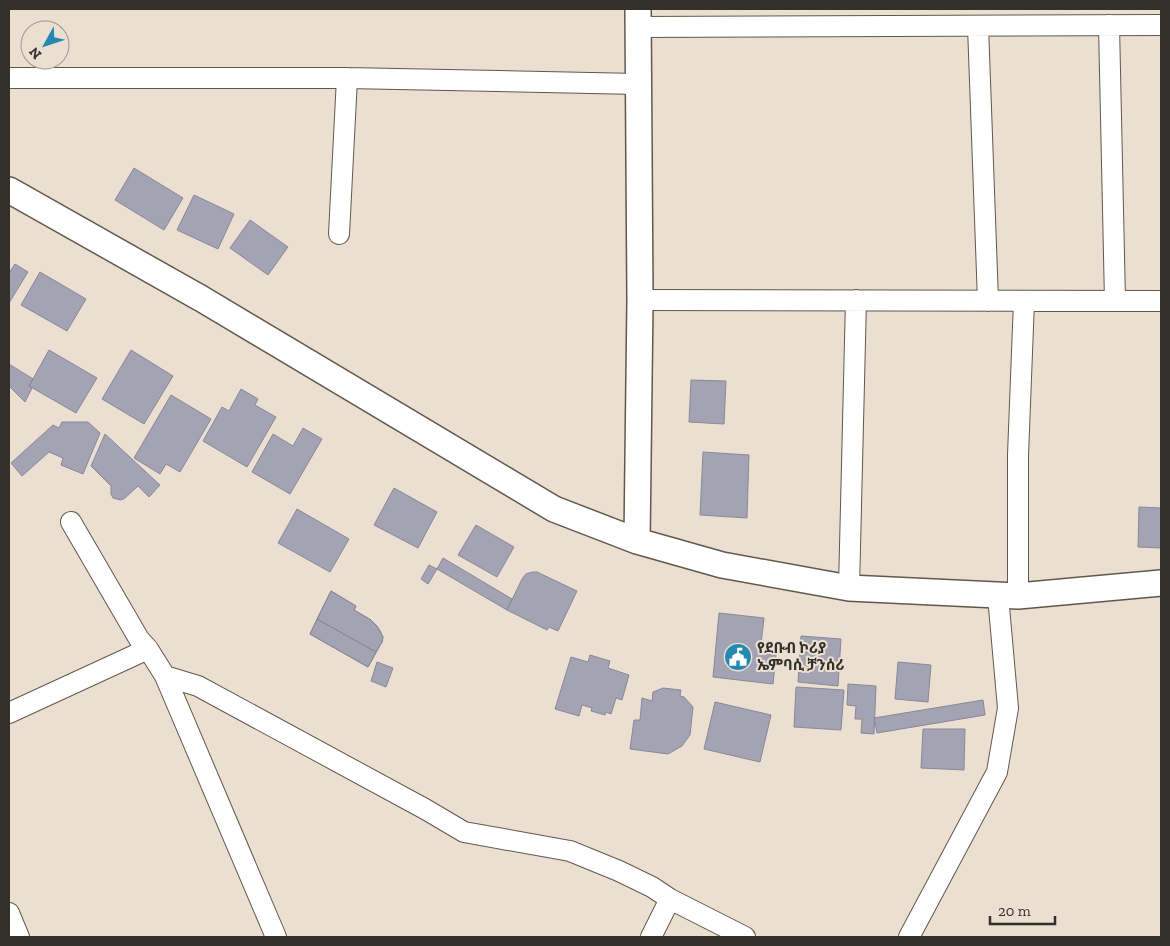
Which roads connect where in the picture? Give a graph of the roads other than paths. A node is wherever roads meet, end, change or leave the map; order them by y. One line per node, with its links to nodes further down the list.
1 (638, 18): 4 (street); 7 (street)
2 (1109, 25): 3 (street); 4 (street); 14 (street)
3 (1161, 25)
4 (978, 26): 12 (street)
5 (9, 78): 6 (street)
6 (347, 78): 7 (street); 9 (street)
7 (638, 84): 10 (street)
8 (9, 190): 17 (street)
9 (339, 234)
10 (640, 300): 11 (street); 17 (street)
11 (856, 300): 12 (street); 19 (street)
12 (988, 301): 13 (street)
13 (1024, 301): 14 (street); 20 (street)
14 (1115, 301): 15 (street)
15 (1161, 301)
16 (71, 522): 21 (street)
17 (637, 541): 19 (street)
18 (1161, 583): 20 (street)
19 (849, 588): 20 (street)
20 (1008, 596): 30 (street)
21 (148, 650): 22 (street); 23 (street)
22 (165, 676): 24 (street); 27 (street)
23 (9, 713)
24 (670, 899): 28 (street); 29 (street)
25 (9, 913): 26 (street)
26 (19, 937)
27 (276, 937)
28 (651, 937)
29 (745, 937)
30 (909, 937)

